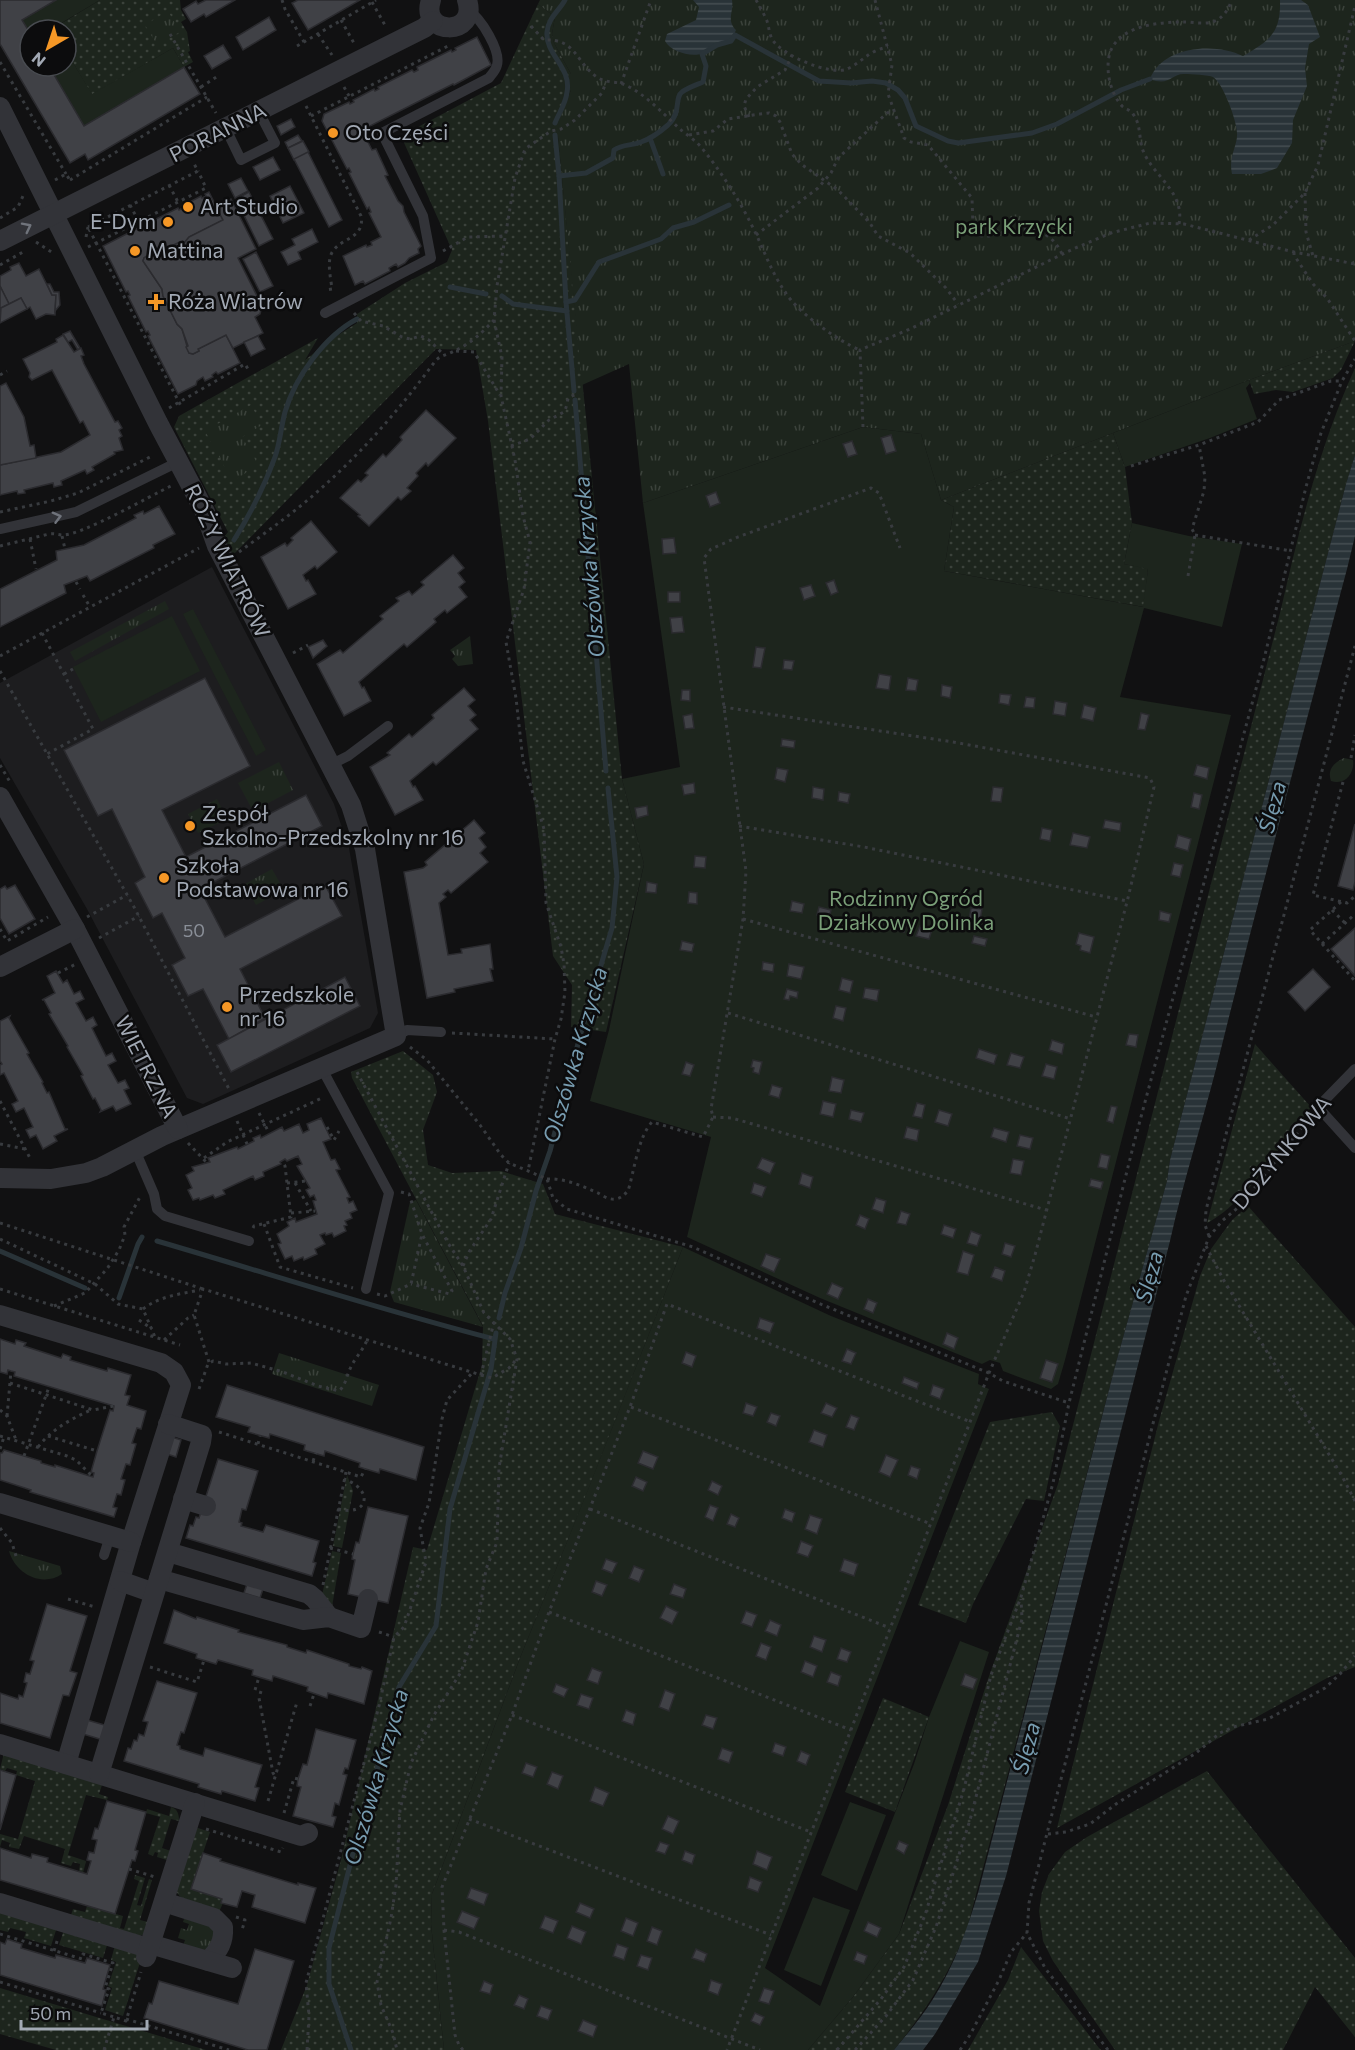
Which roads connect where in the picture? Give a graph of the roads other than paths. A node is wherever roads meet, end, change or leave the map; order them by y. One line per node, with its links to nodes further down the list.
1 (431, 0): 3 (street)
2 (468, 5): 3 (street); 9 (lane)
3 (433, 21): 5 (street, PORANNA)
4 (0, 107): 7 (street, RÓŻY WIATRÓW)
5 (259, 112): 6 (street, PORANNA); 6 (lane)
6 (226, 129): 7 (street, PORANNA)
7 (53, 214): 8 (street, PORANNA, one-way to 7); 10 (street, RÓŻY WIATRÓW)
8 (0, 241)
9 (325, 313)
10 (178, 462): 11 (lane, one-way to 10); 13 (street, RÓŻY WIATRÓW)
11 (0, 529)
12 (388, 726): 13 (lane)
13 (330, 765): 18 (street, RÓŻY WIATRÓW)
14 (0, 797): 15 (street, WIETRZNA)
15 (81, 923): 16 (street); 21 (street, WIETRZNA)
16 (0, 967)
17 (441, 1032): 18 (lane)
18 (396, 1036): 19 (street, WIETRZNA)
19 (321, 1067): 21 (street, WIETRZNA); 26 (lane)
20 (1355, 1069): 22 (lane, DOŻYNKOWA)
21 (181, 1134): 23 (street)
22 (1355, 1148)
23 (135, 1150): 24 (street); 25 (lane)
24 (0, 1178)
25 (249, 1241)
26 (361, 1288)
27 (0, 1315): 28 (street)
28 (168, 1424): 29 (street); 33 (street)
29 (183, 1499): 31 (street); 34 (street)
30 (0, 1503): 32 (street)
31 (206, 1506)
32 (110, 1536): 33 (street); 35 (lane)
33 (131, 1542): 36 (street)
34 (168, 1552): 37 (street); 39 (street)
35 (104, 1555)
36 (120, 1581): 37 (street); 41 (street)
37 (157, 1586): 39 (street); 42 (street)
38 (368, 1599): 39 (street)
39 (324, 1610)
40 (0, 1744): 41 (street)
41 (66, 1764): 42 (street)
42 (99, 1773): 43 (street)
43 (195, 1803): 44 (street); 45 (street)
44 (308, 1833)
45 (164, 1902): 47 (street); 48 (street)
46 (0, 1903): 47 (street)
47 (148, 1950): 48 (street)
48 (208, 1961): 49 (street)
49 (232, 1968)

